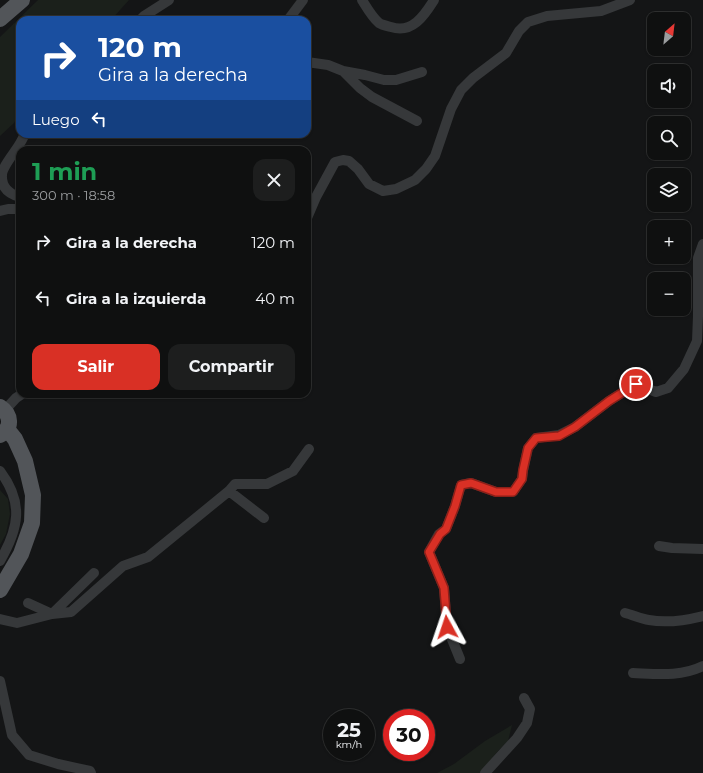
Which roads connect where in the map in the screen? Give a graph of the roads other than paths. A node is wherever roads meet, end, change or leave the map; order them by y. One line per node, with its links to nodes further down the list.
1 (22, 0): 9 (main road)
2 (169, 0): 7 (street)
3 (303, 0): 8 (street)
4 (362, 0): 5 (street)
5 (434, 0)
6 (630, 0): 18 (street)
7 (144, 16)
8 (291, 16)
9 (0, 19)
10 (311, 63): 11 (street)
11 (343, 71): 12 (street); 13 (street)
12 (422, 72)
13 (418, 120)
14 (16, 149): 15 (street)
15 (1, 181): 16 (street)
16 (16, 195)
17 (16, 209): 19 (street)
18 (311, 209)
19 (0, 211)
20 (703, 244): 38 (street)
21 (16, 398): 22 (street)
22 (2, 409): 23 (main road)
23 (3, 432): 32 (main road)
24 (309, 449): 26 (street)
25 (0, 471): 30 (street)
26 (229, 491): 27 (street); 35 (street)
27 (264, 518)
28 (659, 546): 29 (street)
29 (703, 550)
30 (0, 560)
31 (94, 573): 35 (street)
32 (0, 590)
33 (28, 603): 35 (street)
34 (625, 613): 36 (street)
35 (52, 614): 37 (street)
36 (703, 616)
37 (0, 620)
38 (460, 659)
39 (703, 666): 40 (street)
40 (633, 673)
41 (0, 681): 43 (street)
42 (524, 698): 44 (street)
43 (91, 773)
44 (485, 773)

